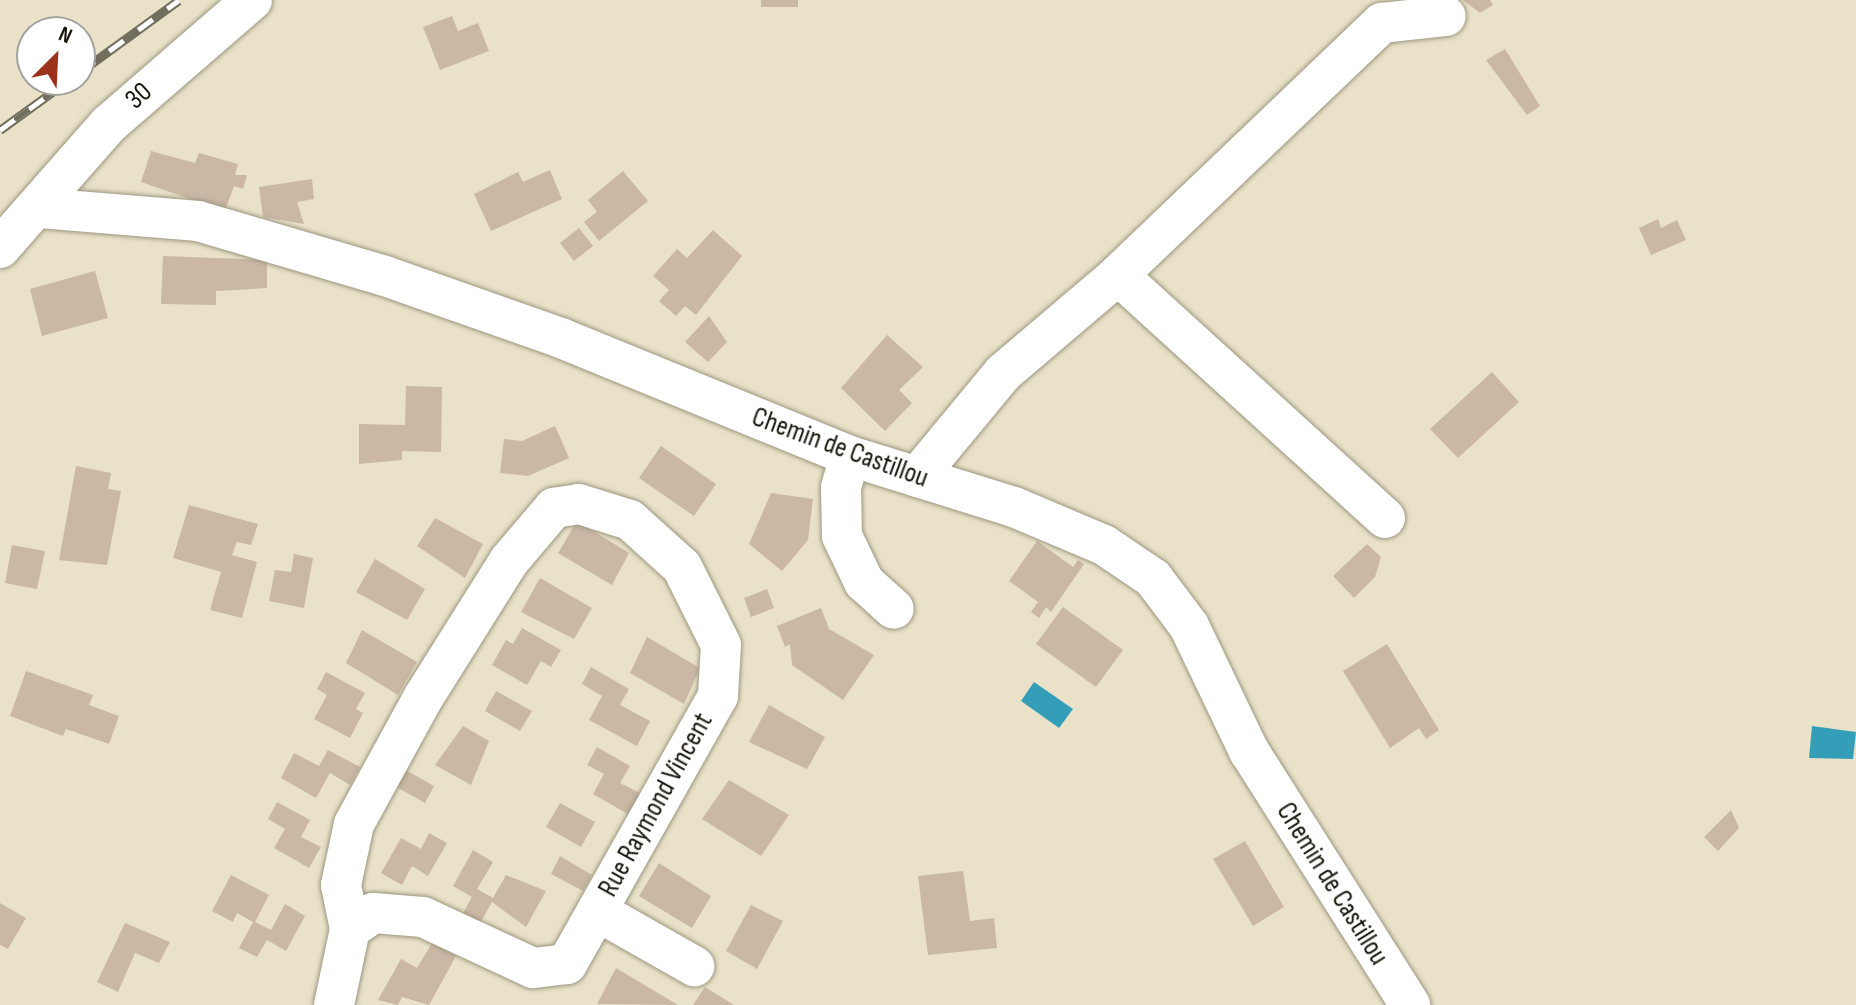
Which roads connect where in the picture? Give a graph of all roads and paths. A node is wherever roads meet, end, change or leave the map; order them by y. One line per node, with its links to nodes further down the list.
1 (252, 0): 3 (street, 30)
2 (1446, 16): 5 (street)
3 (40, 208): 4 (street, 30); 6 (street, Chemin de Castillou)
4 (0, 248)
5 (1118, 275): 7 (street); 8 (street)
6 (850, 456): 7 (street, Chemin de Castillou); 9 (street)
7 (917, 477): 14 (street, Chemin de Castillou)
8 (1385, 518)
9 (894, 609)
10 (597, 911): 11 (street, Rue Raymond Vincent); 11 (street, Rue Raymond Vincent); 12 (street)
11 (350, 929): 13 (street, Rue Raymond Vincent)
12 (694, 966)
13 (334, 1005)
14 (1410, 1005)

